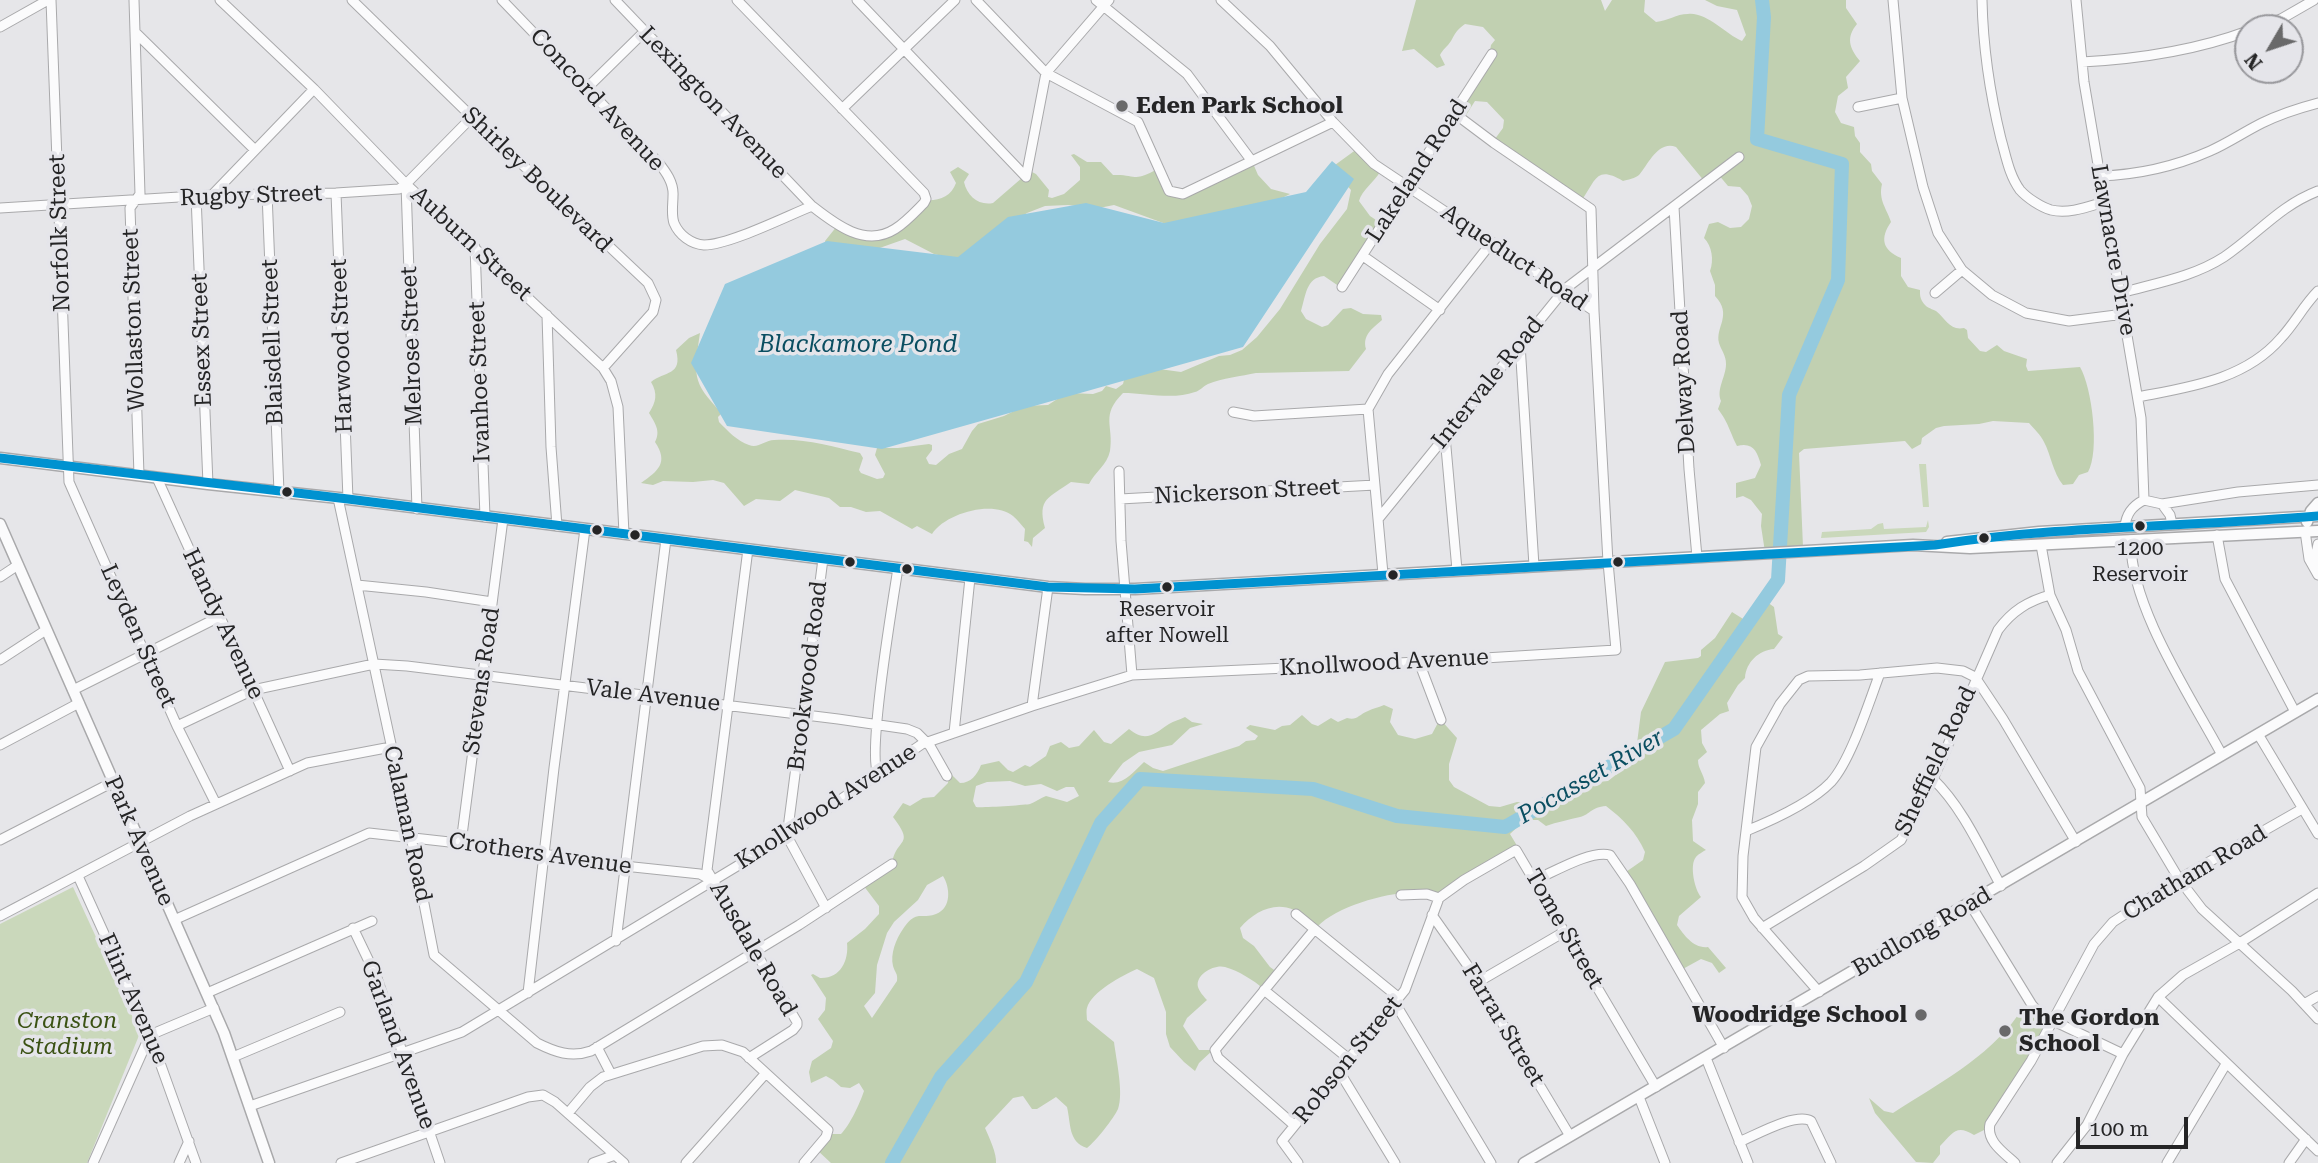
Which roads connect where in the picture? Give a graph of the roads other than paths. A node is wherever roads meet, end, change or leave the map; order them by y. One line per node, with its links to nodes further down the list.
1 (50, 0): 18 (street); 48 (street, Norfolk Street)
2 (134, 0): 20 (street, Wollaston Street)
3 (220, 0): 27 (street, Auburn Street)
4 (352, 0): 33 (street, Shirley Boulevard)
5 (502, 0): 26 (street, Concord Avenue)
6 (615, 0): 19 (street, Lexington Avenue)
7 (737, 0): 31 (street)
8 (857, 0): 22 (street)
9 (955, 0): 22 (street)
10 (975, 0): 25 (street)
11 (1221, 0): 34 (street, Aqueduct Road)
12 (1893, 0): 28 (street)
13 (1982, 0): 47 (street)
14 (2076, 0): 24 (street, Lawnacre Drive)
15 (2314, 0): 17 (street)
16 (1103, 2): 25 (street); 37 (street)
17 (2290, 14)
18 (0, 27)
19 (645, 31): 26 (street); 49 (street, Lexington Avenue)
20 (135, 32): 35 (street); 46 (street, Wollaston Street)
21 (2234, 35): 24 (street)
22 (905, 49): 25 (street); 31 (street)
23 (1492, 54): 32 (street, Lakeland Road)
24 (2082, 62): 38 (street, Lawnacre Drive)
25 (1046, 73): 37 (street)
26 (587, 88): 49 (street, Concord Avenue)
27 (314, 89): 35 (street); 39 (street, Auburn Street)
28 (1902, 98): 30 (street); 56 (street)
29 (2318, 103): 38 (street)
30 (1858, 107)
31 (842, 109): 49 (street, Lexington Avenue)
32 (1454, 113): 40 (street, Lakeland Road); 55 (street)
33 (471, 117): 39 (street); 67 (street, Shirley Boulevard)
34 (1333, 122): 37 (street); 40 (street, Aqueduct Road)
35 (256, 150): 44 (street)
36 (1740, 157): 50 (street, Intervale Road)
37 (1251, 160)
38 (2099, 176): 47 (street, Lawnacre Drive)
39 (406, 184): 43 (street, Rugby Street); 53 (street, Auburn Street); 86 (street, Melrose Street)
40 (1408, 186): 52 (street, Aqueduct Road); 54 (street, Lakeland Road)
41 (2318, 191): 61 (street)
42 (267, 193): 43 (street, Rugby Street); 44 (street, Rugby Street); 80 (street, Blaisdell Street)
43 (336, 193): 81 (street, Harwood Street)
44 (212, 195): 45 (street, Rugby Street)
45 (196, 196): 46 (street, Rugby Street); 77 (street, Essex Street)
46 (135, 201): 48 (street, Rugby Street); 75 (street, Wollaston Street)
47 (2104, 202): 61 (street, Lawnacre Drive)
48 (59, 205): 51 (street, Rugby Street); 73 (street, Norfolk Street)
49 (812, 206)
50 (1674, 207): 55 (street, Intervale Road); 106 (street, Delway Road)
51 (0, 208)
52 (1492, 242): 58 (street, Aqueduct Road); 62 (street)
53 (475, 247): 65 (street, Auburn Street); 88 (street, Ivanhoe Street)
54 (1363, 256): 57 (street, Lakeland Road); 62 (street)
55 (1592, 268): 58 (street, Intervale Road); 63 (street)
56 (1962, 270): 60 (street); 64 (street)
57 (1342, 287)
58 (1565, 289): 63 (street, Aqueduct Road); 66 (street, Intervale Road)
59 (2318, 291): 68 (street)
60 (1935, 293)
61 (2121, 293): 64 (street, Lawnacre Drive)
62 (1440, 310): 69 (street)
63 (1594, 311): 108 (street, Aqueduct Road)
64 (2124, 314): 68 (street, Lawnacre Drive)
65 (547, 315): 67 (street, Auburn Street); 93 (street)
66 (1520, 344): 71 (street, Intervale Road); 110 (street)
67 (603, 368): 98 (street, Auburn Street)
68 (2138, 397): 83 (street, Lawnacre Drive)
69 (1368, 409): 70 (street); 78 (street)
70 (1233, 412)
71 (1445, 436): 89 (street, Intervale Road); 112 (street)
72 (0, 458): 73 (main road)
73 (69, 465): 75 (main road); 126 (street, Leyden Street)
74 (1119, 471): 82 (street)
75 (139, 475): 76 (main road)
76 (157, 478): 77 (main road); 123 (street, Handy Avenue)
77 (208, 484): 80 (main road)
78 (1375, 485): 82 (street, Nickerson Street); 89 (street)
79 (2318, 485): 85 (street)
80 (279, 492): 81 (main road)
81 (343, 498): 86 (main road); 118 (street, Calaman Road)
82 (1120, 499): 120 (street)
83 (2144, 500): 85 (street); 94 (street)
84 (2318, 503): 87 (main road)
85 (2162, 504): 92 (street)
86 (417, 509): 88 (main road)
87 (2313, 516): 92 (main road); 96 (main road)
88 (485, 517): 90 (main road)
89 (1380, 518): 114 (street)
90 (503, 519): 93 (main road); 122 (street, Stevens Road)
91 (0, 523): 109 (main road, Park Avenue)
92 (2172, 524): 94 (main road)
93 (557, 526): 95 (main road)
94 (2126, 527): 103 (main road)
95 (585, 529): 98 (main road); 134 (street)
96 (2305, 531): 97 (main road); 99 (main road); 115 (street)
97 (2318, 531)
98 (624, 534): 100 (main road)
99 (2217, 535): 101 (main road); 142 (street)
100 (666, 539): 105 (main road); 137 (street)
101 (2131, 540): 104 (main road); 152 (street)
102 (2318, 544): 113 (street)
103 (1935, 545): 104 (main road); 106 (main road)
104 (2041, 545): 121 (street)
105 (748, 550): 107 (main road); 140 (street, Ausdale Road)
106 (1697, 557): 108 (main road)
107 (823, 559): 111 (main road); 143 (street, Brookwood Road)
108 (1608, 562): 110 (main road); 125 (street, Aqueduct Road)
109 (18, 565): 116 (street); 124 (main road, Park Avenue)
110 (1534, 566): 112 (main road)
111 (898, 568): 117 (main road); 145 (street)
112 (1457, 570): 114 (main road)
113 (2318, 570)
114 (1383, 574): 120 (main road)
115 (2318, 575)
116 (0, 577)
117 (970, 578): 119 (main road); 147 (street)
118 (357, 585): 122 (street); 129 (street, Calaman Road)
119 (1048, 587): 120 (main road); 141 (street)
120 (1125, 588): 132 (street)
121 (2050, 595): 133 (street, Sheffield Road); 158 (street)
122 (492, 603): 131 (street, Stevens Road)
123 (219, 617): 126 (street); 136 (street, Handy Avenue)
124 (46, 630): 127 (street); 135 (main road, Park Avenue)
125 (1616, 650): 128 (street, Knollwood Avenue)
126 (146, 654): 135 (street); 146 (street, Leyden Street)
127 (0, 660)
128 (1419, 662): 132 (street, Knollwood Avenue); 144 (street)
129 (374, 664): 131 (street, Vale Avenue); 136 (street, Vale Avenue); 151 (street, Calaman Road)
130 (1880, 673): 133 (street); 161 (street); 161 (street)
131 (483, 675): 134 (street, Vale Avenue); 168 (street, Stevens Road)
132 (1132, 675): 141 (street, Knollwood Avenue)
133 (1975, 677): 156 (street, Sheffield Road); 166 (street)
134 (564, 685): 137 (street, Vale Avenue); 169 (street)
135 (73, 690): 139 (main road, Park Avenue)
136 (253, 690): 146 (street, Vale Avenue); 153 (street, Handy Avenue)
137 (646, 695): 140 (street, Vale Avenue); 171 (street)
138 (2318, 699): 142 (main road, Budlong Road)
139 (79, 703): 150 (street); 157 (main road, Park Avenue)
140 (729, 706): 143 (street, Vale Avenue); 175 (street, Ausdale Road)
141 (1032, 706): 147 (street, Knollwood Avenue)
142 (2295, 712): 148 (main road, Budlong Road)
143 (804, 715): 145 (street, Vale Avenue); 163 (street, Brookwood Road)
144 (1441, 720)
145 (877, 724): 149 (street, Vale Avenue); 154 (street)
146 (177, 726): 159 (street, Leyden Street)
147 (954, 733): 149 (street, Knollwood Avenue)
148 (2258, 734): 152 (main road, Budlong Road); 160 (street)
149 (929, 744): 154 (street, Knollwood Avenue); 155 (street)
150 (0, 745)
151 (391, 747): 153 (street); 164 (street, Calaman Road)
152 (2222, 755): 158 (main road, Budlong Road)
153 (289, 771): 159 (street)
154 (878, 774): 163 (street, Knollwood Avenue)
155 (947, 776)
156 (1933, 779): 176 (street); 188 (street, Sheffield Road)
157 (113, 782): 165 (street); 167 (main road, Park Avenue)
158 (2142, 803): 166 (main road, Budlong Road); 173 (street)
159 (216, 804): 167 (street)
160 (2302, 809): 162 (street); 173 (street, Chatham Road)
161 (1746, 831): 188 (street)
162 (2318, 834)
163 (787, 836): 175 (street, Knollwood Avenue); 181 (street)
164 (411, 837): 168 (street, Crothers Avenue); 185 (street, Crothers Avenue); 204 (street, Calaman Road)
165 (0, 840)
166 (2076, 842): 176 (main road, Budlong Road)
167 (139, 843): 172 (street); 185 (main road, Park Avenue)
168 (461, 843): 169 (street, Crothers Avenue)
169 (544, 853): 171 (street, Crothers Avenue); 198 (street)
170 (892, 864): 181 (street, Calaman Road)
171 (624, 866): 175 (street, Crothers Avenue); 191 (street)
172 (78, 876): 184 (street); 208 (street, Flint Avenue)
173 (2179, 879): 192 (street); 206 (street, Chatham Road)
174 (1535, 880): 179 (street, Tome Street); 190 (street, Tome Street); 210 (street)
175 (713, 881): 191 (street, Knollwood Avenue); 193 (street, Ausdale Road)
176 (2001, 886): 180 (main road, Budlong Road)
177 (2318, 893): 192 (street)
178 (1401, 895): 179 (street)
179 (1439, 898): 183 (street, Robson Street)
180 (1970, 904): 196 (main road, Budlong Road); 206 (street)
181 (826, 908): 193 (street, Calaman Road)
182 (1296, 914): 189 (street)
183 (1432, 915): 194 (street, Farrar Street); 201 (street, Robson Street)
184 (0, 916)
185 (174, 919): 197 (main road, Park Avenue)
186 (372, 921): 187 (street)
187 (353, 928): 197 (street); 211 (street, Garland Avenue)
188 (1762, 928): 196 (street)
189 (1314, 930): 195 (street); 201 (street)
190 (1564, 932): 194 (street); 221 (street, Tome Street)
191 (615, 941): 198 (street, Knollwood Avenue)
192 (2238, 944): 200 (street); 202 (street)
193 (755, 952): 209 (street, Calaman Road); 214 (street, Ausdale Road)
194 (1478, 982): 227 (street, Farrar Street)
195 (1264, 990): 216 (street); 225 (street)
196 (1819, 992): 210 (main road, Budlong Road)
197 (207, 993): 203 (main road, Park Avenue)
198 (528, 993): 204 (street, Knollwood Avenue)
199 (2318, 996): 202 (street)
200 (2158, 997): 212 (street); 217 (street)
201 (1396, 1000): 216 (street, Robson Street); 245 (street)
202 (2304, 1004): 207 (street)
203 (214, 1008): 208 (street); 213 (main road, Park Avenue)
204 (498, 1011): 209 (street, Calaman Road); 211 (street, Knollwood Avenue)
205 (340, 1012): 213 (street)
206 (2052, 1019): 212 (street); 250 (street, Chatham Road)
207 (2318, 1019)
208 (150, 1035): 229 (street, Flint Avenue); 233 (street)
209 (597, 1047): 220 (street)
210 (1724, 1048): 215 (main road, Budlong Road)
211 (403, 1053): 223 (street, Knollwood Avenue); 226 (street, Garland Avenue)
212 (2123, 1054): 251 (street)
213 (233, 1057): 223 (main road, Park Avenue)
214 (749, 1058): 219 (street); 220 (street)
215 (1706, 1058): 221 (main road, Budlong Road); 230 (street)
216 (1349, 1059): 218 (street, Robson Street)
217 (2227, 1064): 228 (street); 252 (street)
218 (1339, 1071): 225 (street, Robson Street); 244 (street)
219 (766, 1073): 241 (street); 242 (street)
220 (611, 1074): 224 (street)
221 (1656, 1087): 222 (main road, Budlong Road)
222 (1639, 1097): 227 (main road, Budlong Road); 247 (street)
223 (250, 1106): 236 (main road, Park Avenue)
224 (569, 1112): 226 (street); 232 (street)
225 (1294, 1125): 243 (street, Robson Street)
226 (429, 1131): 237 (street); 238 (street, Garland Avenue)
227 (1570, 1136): 246 (main road, Budlong Road)
228 (2306, 1139): 231 (street); 253 (street)
229 (189, 1141): 234 (street); 235 (street, Flint Avenue)
230 (1739, 1142): 248 (street); 249 (street)
231 (2318, 1151)
232 (615, 1155): 239 (street); 240 (street)
233 (93, 1163)
234 (179, 1163)
235 (196, 1163)
236 (269, 1163)
237 (341, 1163)
238 (440, 1163)
239 (593, 1163)
240 (624, 1163)
241 (686, 1163)
242 (804, 1163)
243 (1298, 1163)
244 (1395, 1163)
245 (1491, 1163)
246 (1524, 1163)
247 (1665, 1163)
248 (1748, 1163)
249 (1831, 1163)
250 (2015, 1163)
251 (2057, 1163)
252 (2167, 1163)
253 (2289, 1163)

